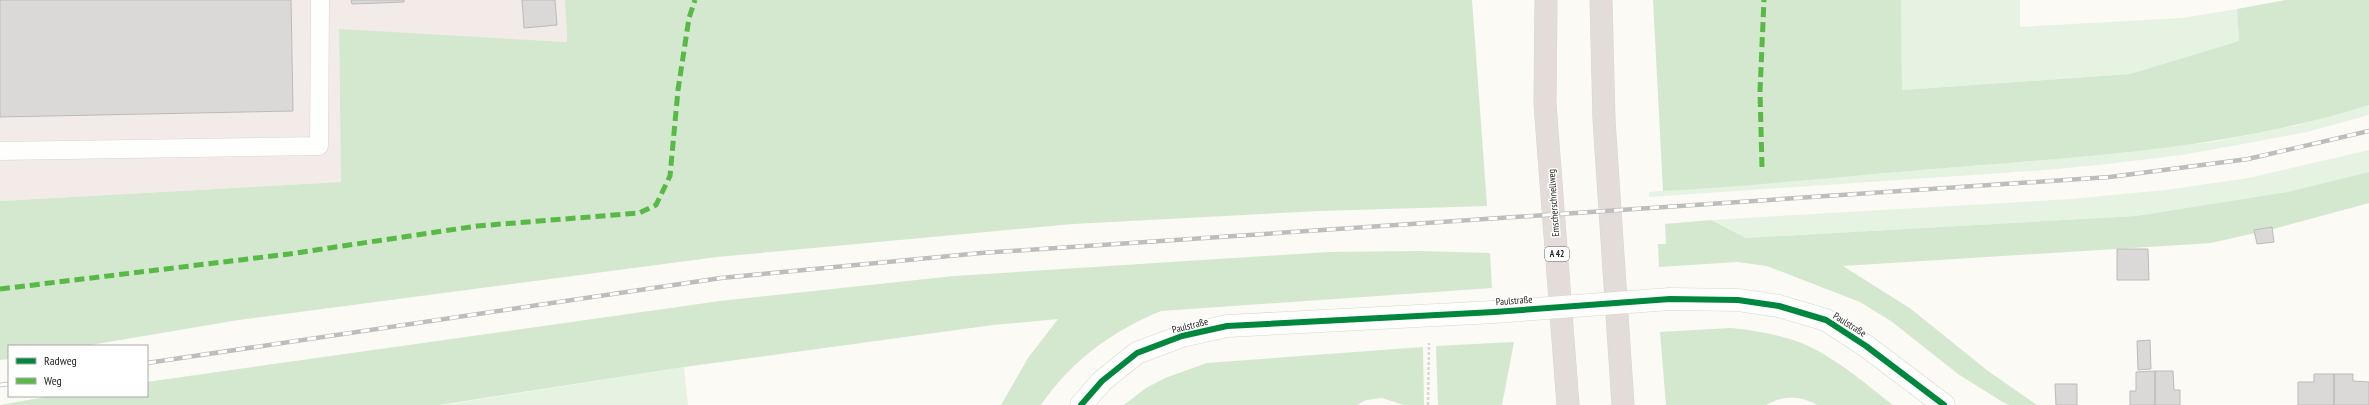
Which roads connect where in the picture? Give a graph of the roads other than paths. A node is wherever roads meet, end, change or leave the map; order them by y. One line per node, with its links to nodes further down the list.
1 (320, 0): 4 (lane)
2 (1546, 0): 6 (highway, Emscherschnellweg / A 42)
3 (1601, 0): 7 (highway)
4 (0, 151)
5 (1081, 405): 8 (street, Paulstraße, bridge)
6 (1568, 405)
7 (1623, 405)
8 (1944, 405)

